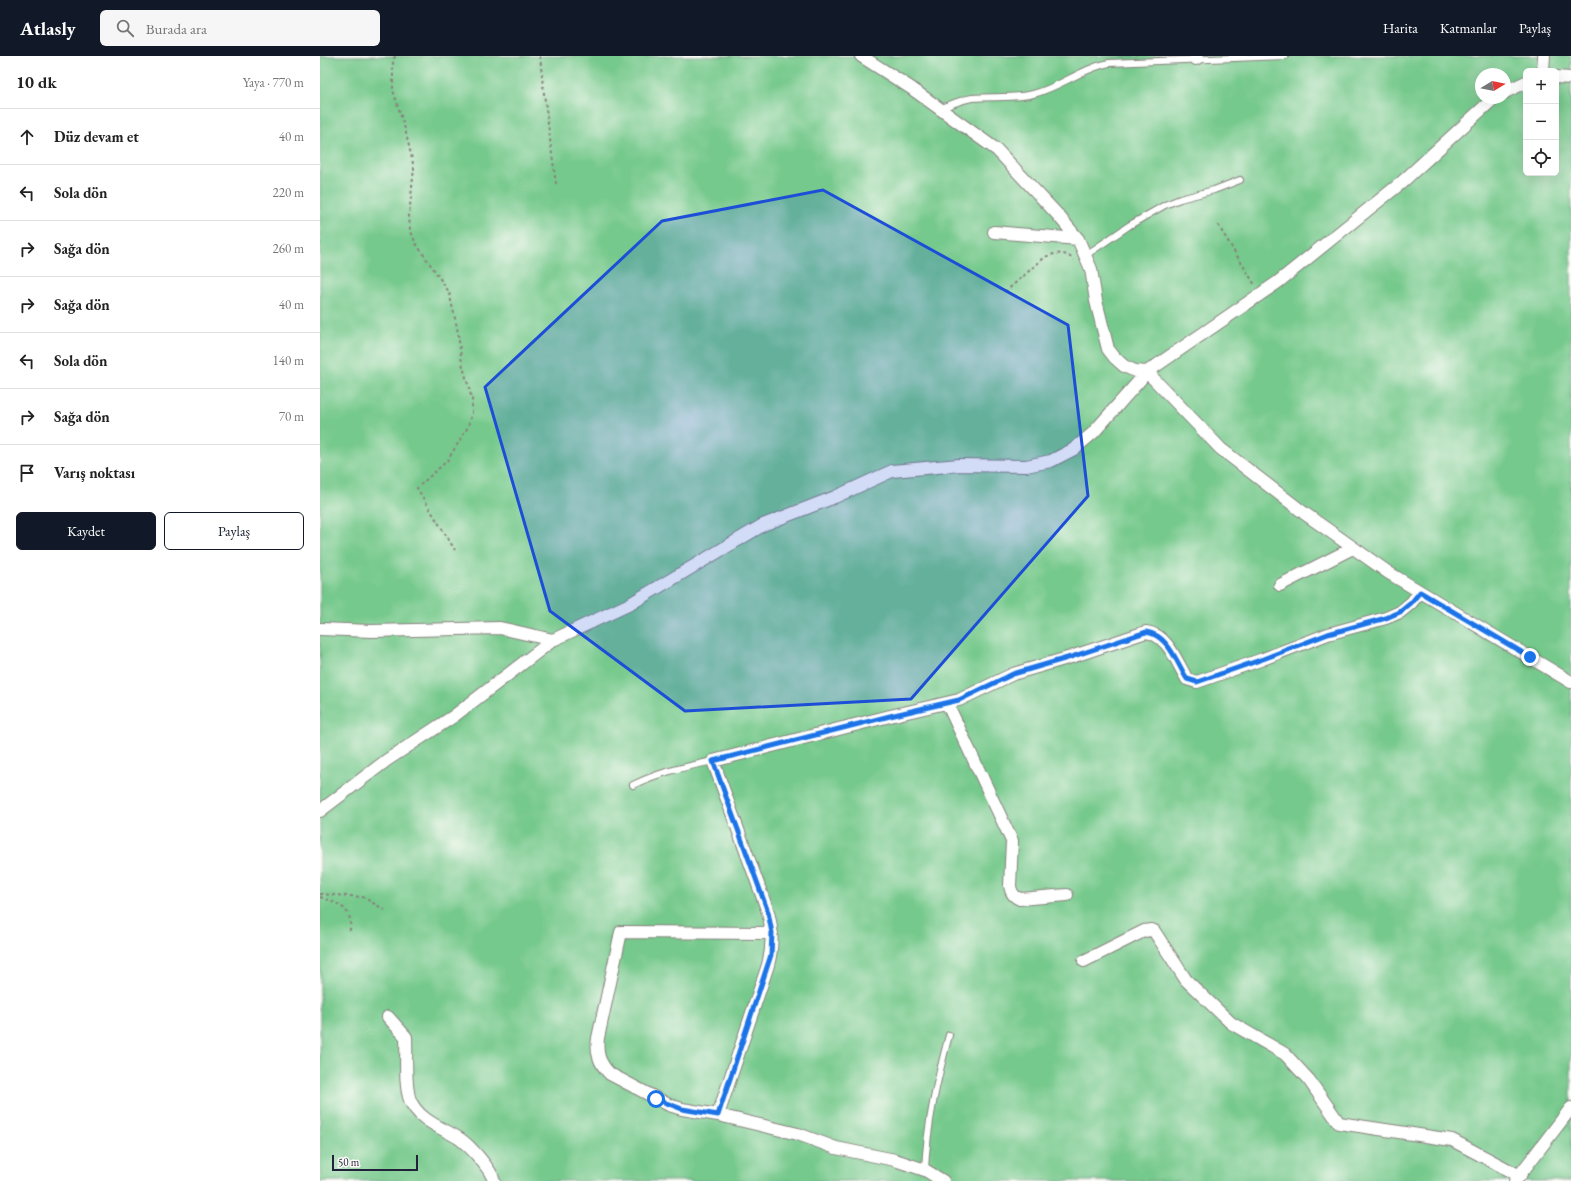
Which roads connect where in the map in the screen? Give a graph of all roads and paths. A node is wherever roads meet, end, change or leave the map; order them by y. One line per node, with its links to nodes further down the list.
1 (394, 56): 24 (path)
2 (540, 56): 15 (path)
3 (861, 56): 13 (street)
4 (1285, 56): 6 (lane)
5 (1544, 56): 7 (street)
6 (1196, 58): 13 (lane)
7 (1544, 68)
8 (1559, 77): 9 (street)
9 (1571, 78)
10 (1523, 83): 11 (street)
11 (1511, 89)
12 (1488, 104): 21 (street)
13 (940, 109): 18 (street)
14 (1240, 180): 19 (lane)
15 (556, 184)
16 (1218, 225): 21 (path)
17 (994, 232): 18 (street)
18 (1078, 239): 19 (street)
19 (1080, 258): 20 (path); 22 (street)
20 (1005, 292)
21 (1261, 294): 22 (street)
22 (1147, 372): 23 (street); 28 (street)
23 (1353, 548): 25 (street); 26 (street)
24 (455, 550)
25 (1280, 585)
26 (1420, 592): 29 (street); 30 (street)
27 (320, 629): 28 (street)
28 (553, 640): 33 (street)
29 (1571, 682)
30 (947, 703): 31 (street); 34 (street)
31 (713, 761): 32 (lane); 37 (street)
32 (633, 785)
33 (320, 810)
34 (1067, 895)
35 (320, 896): 36 (path); 38 (path)
36 (385, 910)
37 (772, 933): 43 (street); 43 (street)
38 (349, 934)
39 (1084, 961): 45 (street)
40 (388, 1017): 46 (street)
41 (949, 1035): 44 (lane)
42 (1571, 1108): 45 (street)
43 (718, 1115): 44 (street)
44 (925, 1170): 47 (street)
45 (1518, 1178)
46 (494, 1181)
47 (943, 1181)

